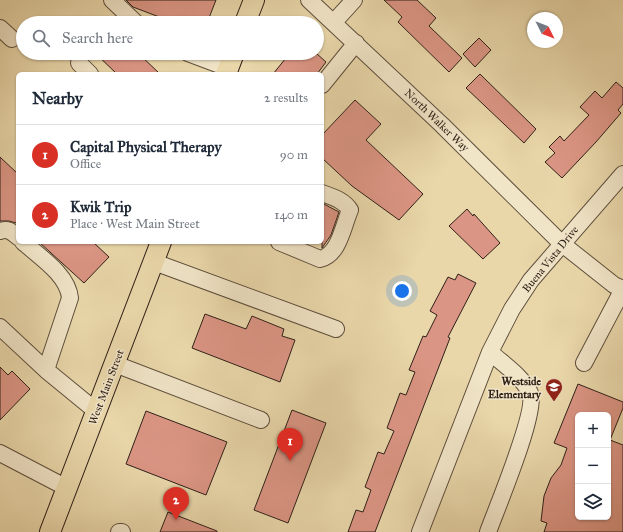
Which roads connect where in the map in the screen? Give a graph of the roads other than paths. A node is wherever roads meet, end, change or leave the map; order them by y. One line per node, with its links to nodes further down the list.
1 (112, 0): 5 (street)
2 (254, 0): 6 (main road)
3 (309, 0): 7 (street, North Walker Way)
4 (354, 0): 7 (street)
5 (129, 16)
6 (248, 16)
7 (334, 22): 10 (street, North Walker Way)
8 (0, 28): 9 (street)
9 (12, 39)
10 (356, 43): 13 (street); 18 (street, North Walker Way)
11 (212, 60): 12 (street)
12 (229, 65)
13 (324, 83)
14 (623, 174): 18 (street, Buena Vista Drive)
15 (324, 194): 21 (street)
16 (0, 231): 17 (street)
17 (16, 235)
18 (561, 243): 23 (street, North Walker Way); 26 (street, Buena Vista Drive)
19 (26, 244): 29 (street)
20 (160, 244): 22 (main road, West Main Street)
21 (284, 244)
22 (154, 262): 25 (street); 28 (main road, West Main Street)
23 (623, 289): 27 (street)
24 (0, 327): 29 (street)
25 (336, 329)
26 (490, 352): 37 (street, Buena Vista Drive); 38 (street)
27 (584, 363)
28 (114, 364): 30 (main road, West Main Street); 31 (street)
29 (46, 370): 30 (street)
30 (96, 411): 33 (main road, West Main Street)
31 (260, 420)
32 (0, 453): 33 (street)
33 (67, 488): 34 (main road, West Main Street)
34 (50, 532)
35 (119, 532): 36 (street)
36 (122, 532)
37 (420, 532)
38 (488, 532)

